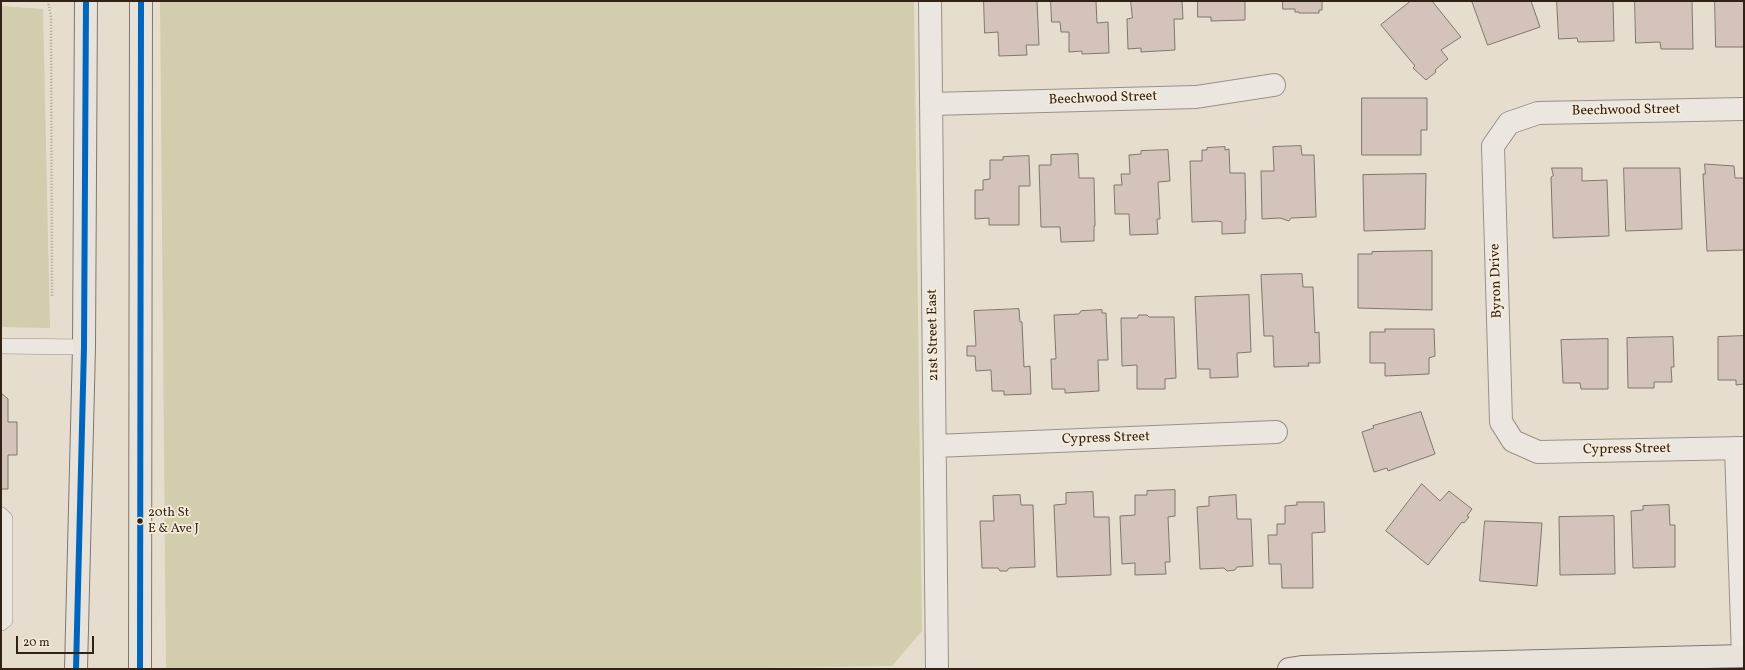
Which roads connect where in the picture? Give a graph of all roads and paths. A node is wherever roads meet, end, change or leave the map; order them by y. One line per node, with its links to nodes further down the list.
1 (48, 1): 9 (path)
2 (86, 1): 11 (main road)
3 (141, 1): 20 (main road)
4 (930, 1): 6 (street, 21st Street East)
5 (1274, 85): 6 (street, Beechwood Street)
6 (931, 104): 14 (street, 21st Street East)
7 (1744, 109): 8 (street, Beechwood Street)
8 (1509, 123): 13 (street, Byron Drive)
9 (52, 297)
10 (1, 346): 11 (lane)
11 (84, 347): 19 (main road)
12 (1276, 432): 14 (street, Cypress Street)
13 (1512, 441): 15 (street, Cypress Street)
14 (935, 446): 21 (street, 21st Street East)
15 (1740, 448): 18 (street)
16 (1, 515): 17 (lane)
17 (1, 623)
18 (1744, 659): 22 (main road)
19 (76, 669)
20 (140, 669)
21 (937, 669)
22 (1289, 669)

